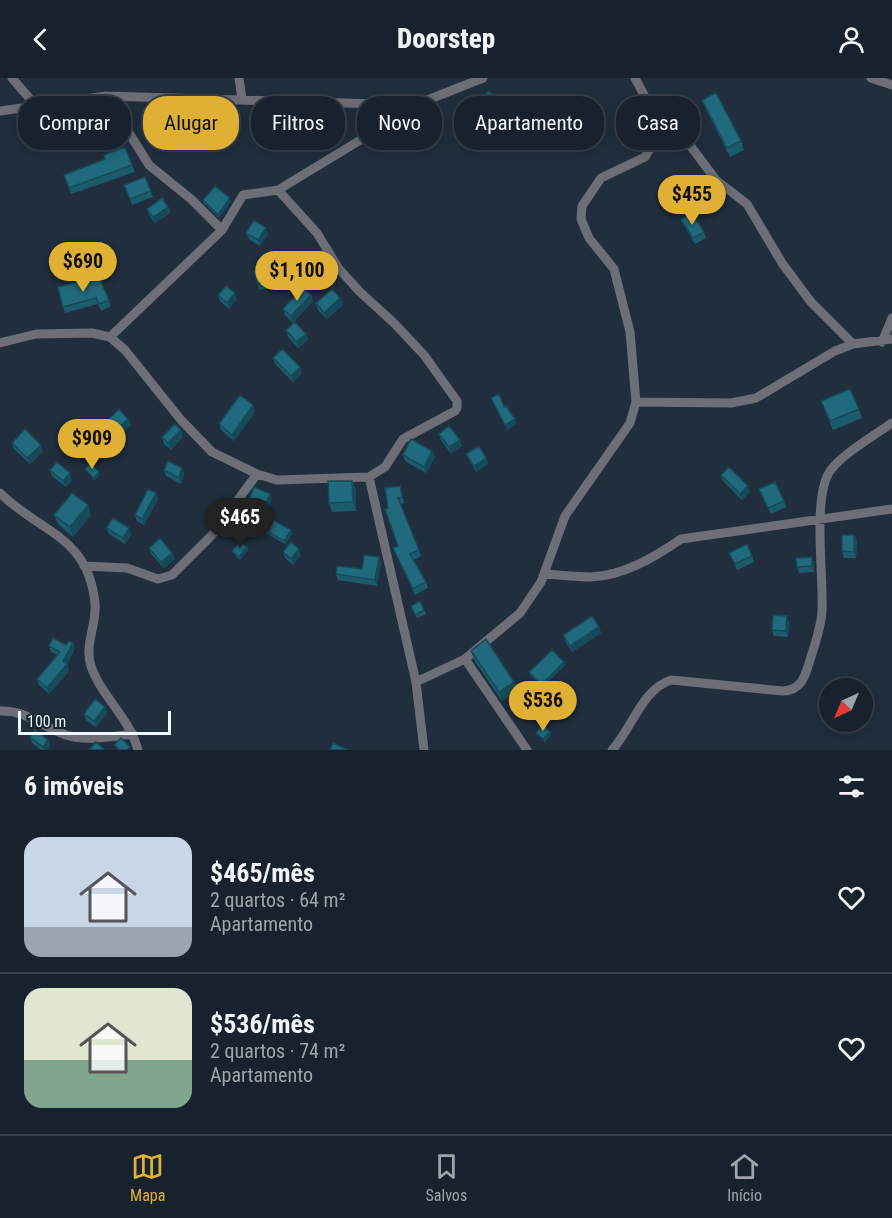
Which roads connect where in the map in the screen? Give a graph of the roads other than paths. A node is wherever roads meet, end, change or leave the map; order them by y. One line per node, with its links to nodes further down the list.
1 (12, 78): 7 (street)
2 (239, 78): 11 (street)
3 (483, 78): 8 (street)
4 (635, 78): 9 (street)
5 (871, 78): 6 (street)
6 (892, 85)
7 (27, 96)
8 (438, 96)
9 (645, 96)
10 (131, 97): 11 (street)
11 (242, 100): 12 (street)
12 (357, 103)
13 (18, 108): 14 (street)
14 (0, 111)
15 (131, 136): 20 (street)
16 (357, 142): 19 (street)
17 (649, 150): 27 (street)
18 (694, 150): 26 (street)
19 (278, 190): 20 (street); 30 (street)
20 (222, 230): 22 (street)
21 (892, 318): 24 (street)
22 (111, 337): 25 (street); 29 (street)
23 (892, 339): 24 (street)
24 (882, 342): 26 (street)
25 (0, 344)
26 (853, 344): 27 (street)
27 (636, 402): 35 (street)
28 (892, 423): 33 (street)
29 (257, 474): 30 (street); 34 (street)
30 (369, 477): 37 (street)
31 (0, 493): 34 (street)
32 (892, 509): 33 (street)
33 (821, 518): 35 (street); 43 (street)
34 (84, 566): 39 (street)
35 (544, 574): 36 (street)
36 (465, 658): 37 (street); 42 (street)
37 (416, 682): 41 (street)
38 (0, 711): 39 (street)
39 (133, 734): 40 (street)
40 (139, 748)
41 (424, 750)
42 (527, 750)
43 (612, 750)

